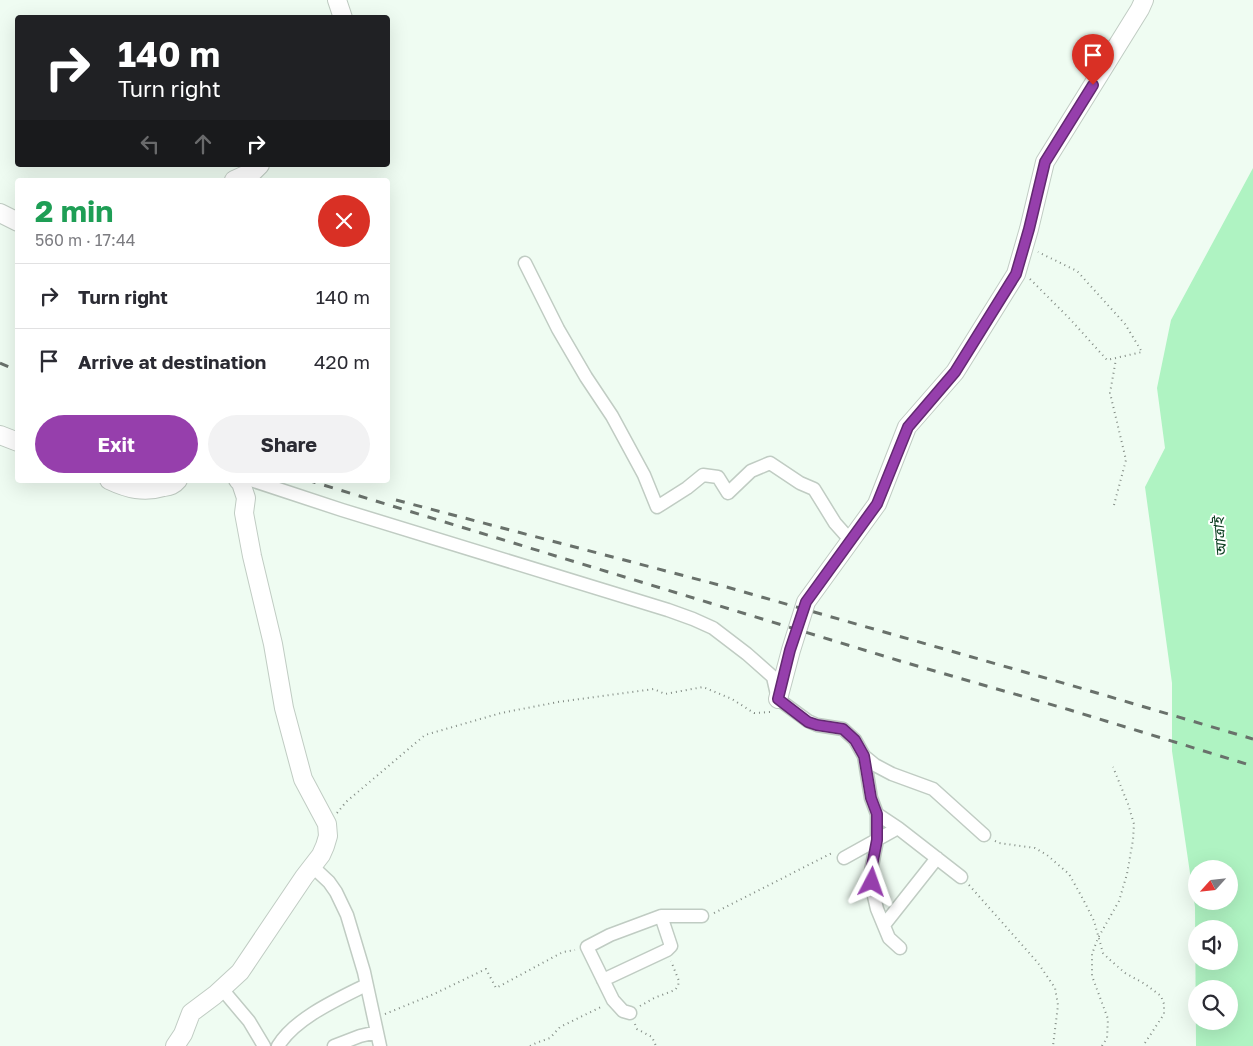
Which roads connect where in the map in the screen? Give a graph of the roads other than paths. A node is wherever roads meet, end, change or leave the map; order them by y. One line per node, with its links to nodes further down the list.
1 (1144, 0): 13 (street)
2 (258, 167): 3 (street)
3 (238, 178)
4 (0, 213): 5 (street)
5 (15, 220)
6 (525, 263): 13 (street)
7 (0, 435): 8 (street)
8 (15, 441)
9 (115, 483): 10 (street)
10 (175, 483)
11 (242, 483): 22 (street)
12 (260, 483): 14 (street)
13 (851, 540): 14 (street)
14 (778, 699): 15 (street)
15 (864, 756): 16 (street); 18 (street)
16 (877, 814): 17 (street); 19 (street)
17 (898, 828): 19 (street); 21 (street)
18 (984, 835)
19 (877, 840): 20 (street); 26 (street)
20 (844, 858)
21 (937, 858): 23 (street); 26 (street)
22 (312, 867): 29 (street); 30 (street)
23 (961, 877)
24 (661, 916): 25 (street); 28 (street); 28 (street)
25 (702, 916)
26 (884, 925): 27 (street)
27 (900, 948)
28 (603, 980): 31 (street)
29 (366, 985): 32 (street); 35 (street)
30 (222, 989): 33 (street); 34 (street)
31 (630, 1013)
32 (377, 1032): 36 (street); 37 (street)
33 (175, 1046)
34 (264, 1046)
35 (278, 1046)
36 (334, 1046)
37 (380, 1046)

